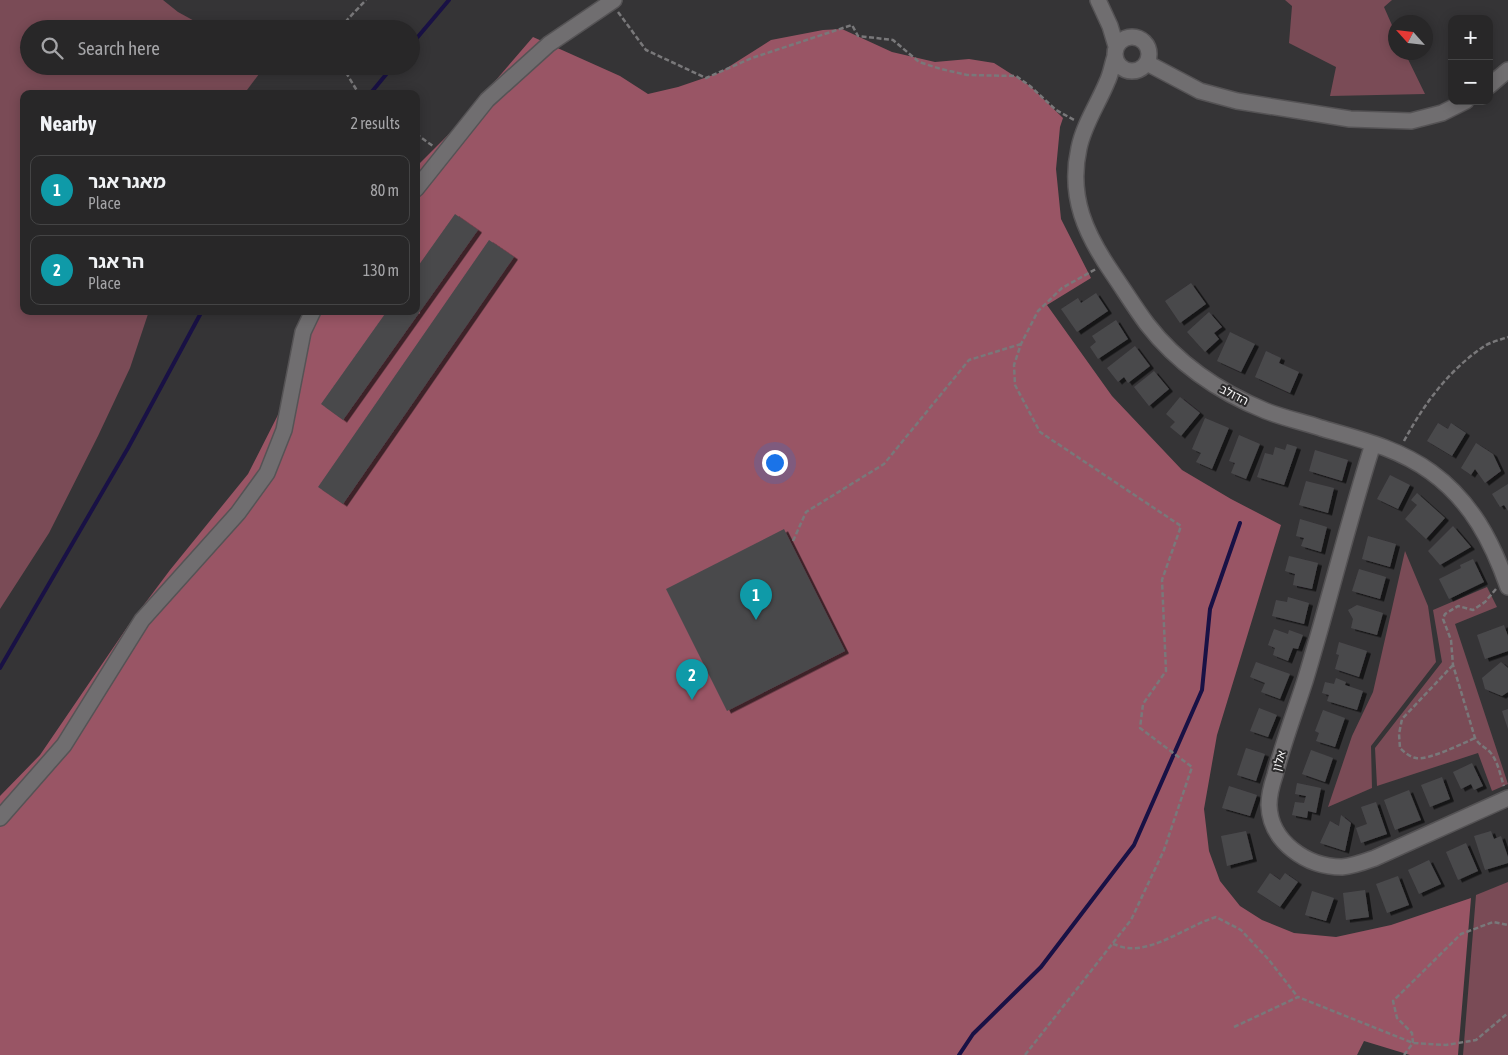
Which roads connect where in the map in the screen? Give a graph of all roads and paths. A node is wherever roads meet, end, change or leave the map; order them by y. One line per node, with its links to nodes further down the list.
1 (366, 0): 4 (path)
2 (1098, 0): 5 (street)
3 (612, 1): 13 (path); 15 (street)
4 (346, 20)
5 (1116, 51): 6 (street); 6 (street); 12 (street, הדולב)
6 (1141, 67): 11 (street); 12 (street, הדולב)
7 (1508, 70): 9 (street)
8 (347, 75): 10 (path)
9 (1493, 83)
10 (357, 90)
11 (1458, 105)
12 (1095, 106): 13 (street, הדולב)
13 (1086, 126): 17 (street, הדולב)
14 (420, 137): 15 (path)
15 (444, 153): 16 (street)
16 (420, 185)
17 (1106, 264): 20 (path); 21 (street, הדולב)
18 (311, 315): 28 (street)
19 (1508, 336): 22 (path)
20 (1021, 344): 23 (path); 30 (path)
21 (1373, 444): 22 (street, הדולב); 27 (street, אלון)
22 (1398, 453): 24 (street, הדולב)
23 (793, 541)
24 (1507, 584): 25 (path)
25 (1453, 665): 26 (path); 26 (path)
26 (1476, 738): 27 (path)
27 (1507, 794)
28 (0, 818)
29 (1508, 925): 34 (path)
30 (1112, 944): 31 (path); 35 (path)
31 (1298, 997): 33 (path); 34 (path)
32 (1508, 1013): 34 (path)
33 (1234, 1027)
34 (1413, 1043): 36 (path)
35 (1025, 1055)
36 (1404, 1055)

